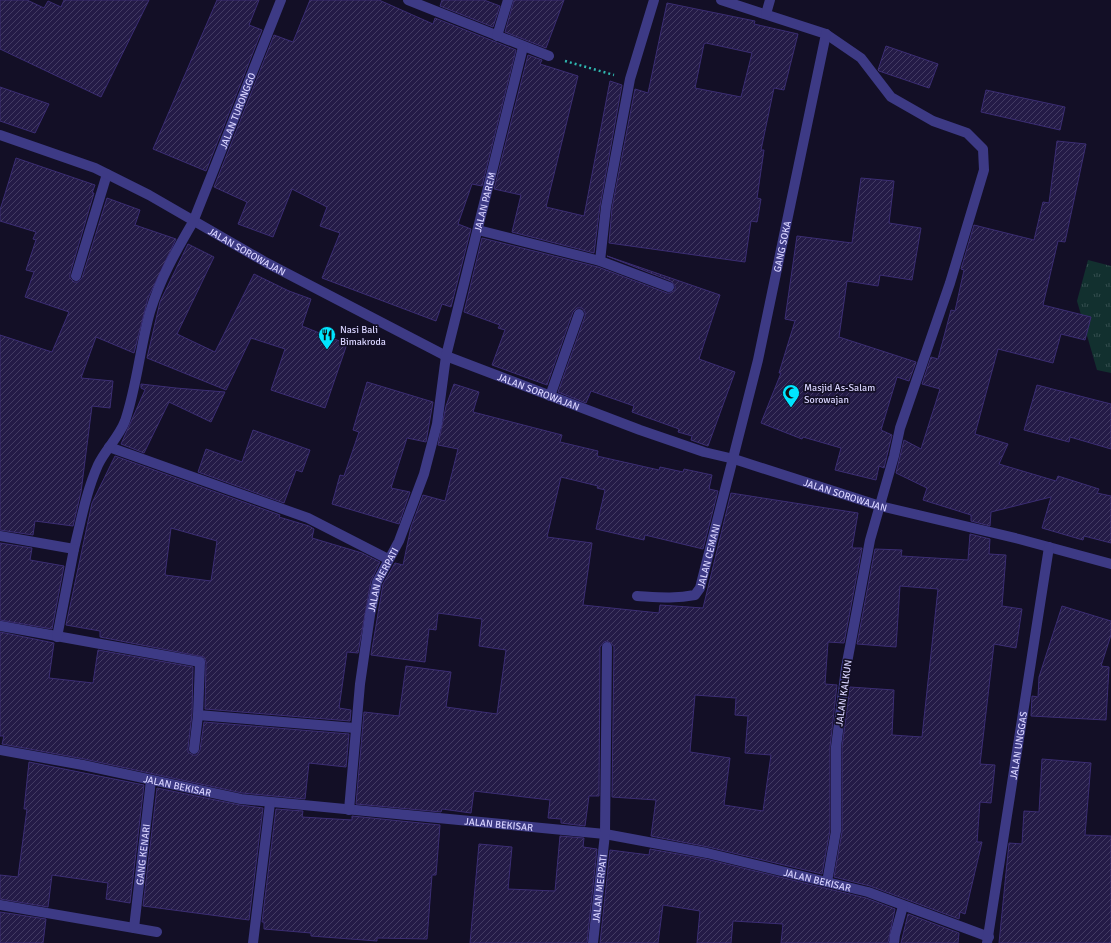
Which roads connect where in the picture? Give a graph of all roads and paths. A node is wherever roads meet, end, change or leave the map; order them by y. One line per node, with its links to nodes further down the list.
1 (280, 0): 15 (street, JALAN TURONGGO)
2 (408, 0): 9 (street)
3 (508, 0): 9 (street)
4 (654, 0): 12 (street)
5 (721, 0): 7 (street, JALAN KALKUN)
6 (770, 0): 7 (street)
7 (766, 14): 8 (street, JALAN KALKUN)
8 (826, 34): 24 (street, GANG SOKA); 25 (street, JALAN KALKUN)
9 (496, 36): 10 (street)
10 (523, 47): 11 (street); 16 (street, JALAN PAREM)
11 (549, 56): 12 (path)
12 (630, 79): 17 (street)
13 (0, 135): 14 (street, JALAN SOROWAJAN)
14 (107, 174): 15 (street, JALAN SOROWAJAN); 18 (street)
15 (193, 222): 21 (street, JALAN SOROWAJAN); 23 (street, JALAN TURONGGO)
16 (478, 230): 17 (street); 21 (street, JALAN PAREM)
17 (600, 261): 19 (street)
18 (76, 276)
19 (669, 287)
20 (579, 314): 22 (street)
21 (446, 356): 22 (street, JALAN SOROWAJAN); 29 (street, JALAN MERPATI)
22 (550, 396): 24 (street, JALAN SOROWAJAN)
23 (109, 447): 28 (street, JALAN TURONGGO); 29 (street)
24 (734, 459): 25 (street, JALAN SOROWAJAN); 31 (street, JALAN CEMANI)
25 (880, 506): 27 (street, JALAN SOROWAJAN); 43 (street, JALAN KALKUN)
26 (0, 536): 28 (street)
27 (1049, 547): 30 (street, JALAN SOROWAJAN); 48 (street, JALAN UNGGAS)
28 (74, 549): 33 (street, JALAN TURONGGO)
29 (388, 559): 36 (street, JALAN MERPATI)
30 (1111, 564)
31 (637, 596)
32 (1, 626): 33 (street)
33 (57, 637): 35 (street)
34 (607, 647): 42 (street, JALAN MERPATI)
35 (198, 715): 36 (street); 37 (street)
36 (355, 728): 41 (street, JALAN MERPATI)
37 (194, 749)
38 (0, 750): 39 (street, JALAN BEKISAR)
39 (151, 780): 40 (street, JALAN BEKISAR); 46 (street, GANG KENARI)
40 (270, 803): 41 (street, JALAN BEKISAR); 49 (street)
41 (349, 810): 42 (street, JALAN BEKISAR)
42 (604, 834): 43 (street, JALAN BEKISAR); 50 (street, JALAN MERPATI)
43 (827, 882): 45 (street, JALAN BEKISAR)
44 (0, 905): 46 (street)
45 (903, 906): 48 (street, JALAN BEKISAR); 51 (street)
46 (134, 928): 47 (street)
47 (157, 932)
48 (988, 940)
49 (253, 943)
50 (593, 943)
51 (894, 943)

